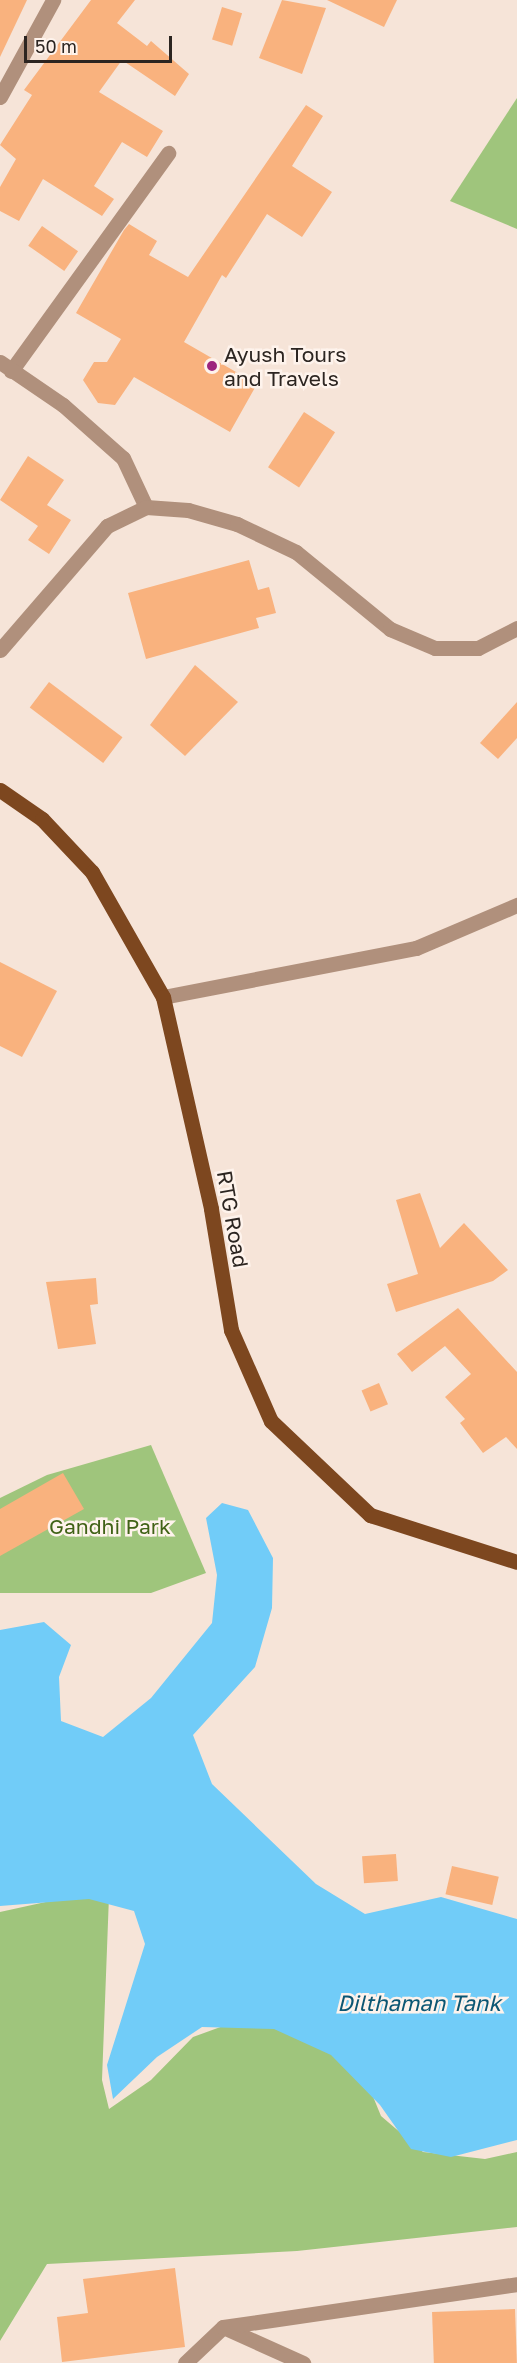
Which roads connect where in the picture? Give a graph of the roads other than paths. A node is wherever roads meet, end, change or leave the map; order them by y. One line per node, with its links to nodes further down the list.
1 (53, 0): 2 (street)
2 (0, 97)
3 (168, 153): 4 (street)
4 (6, 367): 5 (street)
5 (146, 507): 6 (street); 7 (street)
6 (517, 628)
7 (0, 650)
8 (0, 790): 10 (main road, RTG Road)
9 (517, 905): 10 (street)
10 (163, 997): 11 (main road, RTG Road)
11 (517, 1562)
12 (517, 2284): 13 (street)
13 (223, 2327): 14 (street); 15 (street)
14 (185, 2363)
15 (303, 2363)

